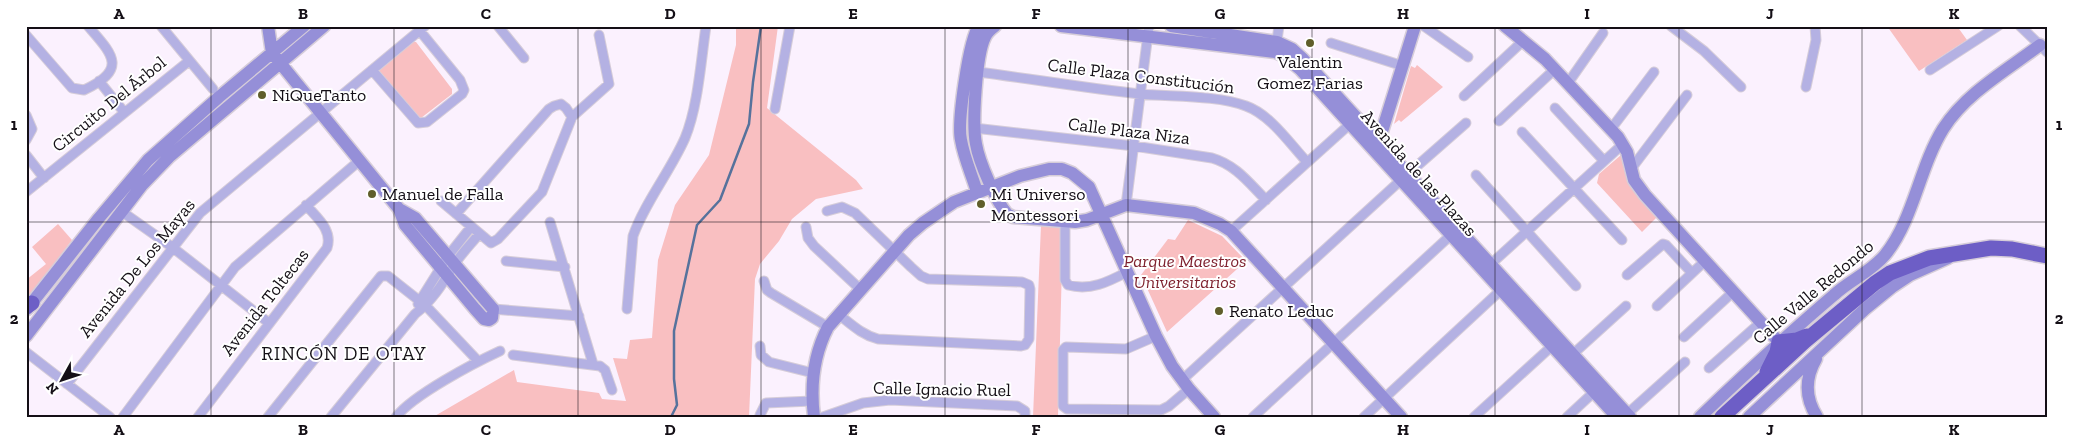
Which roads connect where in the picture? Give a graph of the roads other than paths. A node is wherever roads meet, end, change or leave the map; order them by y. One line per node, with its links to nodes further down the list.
1 (88, 26): 41 (street)
2 (161, 26): 34 (street, Circuito Del Árbol)
3 (268, 26): 32 (street)
4 (324, 26): 32 (street)
5 (498, 26): 33 (street)
6 (706, 26): 121 (street)
7 (790, 26): 50 (street)
8 (995, 26): 39 (street)
9 (1061, 26): 22 (street, Avenida de las Plazas)
10 (1171, 26): 29 (street, Avenida de las Plazas)
11 (1279, 26): 29 (street)
12 (1415, 26): 35 (street)
13 (1424, 26): 31 (street)
14 (1671, 26): 43 (street)
15 (1815, 26): 44 (street)
16 (1998, 26): 38 (street)
17 (2020, 26): 30 (street)
18 (978, 27): 76 (street)
19 (1507, 27): 27 (street)
20 (296, 28): 32 (street)
21 (422, 28): 37 (street, Avenida De Los Mayas); 37 (street)
22 (1083, 28): 23 (street, Avenida de las Plazas)
23 (1148, 32): 29 (street, Avenida de las Plazas); 46 (street)
24 (1603, 33): 42 (street)
25 (599, 34): 54 (street)
26 (26, 35): 41 (street)
27 (1524, 40): 36 (street); 48 (street)
28 (1331, 43): 35 (street)
29 (1276, 47): 57 (street, Avenida de las Plazas); 62 (street, Avenida de las Plazas)
30 (2043, 48): 131 (street, Calle Valle Redondo)
31 (1468, 57)
32 (276, 58): 52 (street); 83 (street); 119 (street)
33 (524, 58)
34 (189, 60): 45 (street, Circuito Del Árbol); 51 (street, Circuito Del Árbol)
35 (1403, 66): 62 (street)
36 (1555, 69): 42 (street); 55 (street)
37 (372, 70): 52 (street, Avenida De Los Mayas)
38 (1930, 70)
39 (978, 72): 46 (street, Calle Plaza Constitución); 58 (street)
40 (1654, 72): 59 (street)
41 (99, 81): 51 (street)
42 (1568, 83): 59 (street)
43 (1742, 87)
44 (1806, 87)
45 (213, 89)
46 (1140, 94): 64 (street); 68 (street, Calle Plaza Constitución)
47 (1687, 95): 69 (street)
48 (1464, 96)
49 (1555, 108): 67 (street)
50 (775, 109)
51 (124, 112): 72 (street, Circuito Del Árbol)
52 (319, 113): 66 (street); 95 (street, Avenida De Los Mayas)
53 (26, 115): 61 (street)
54 (572, 117): 84 (street); 92 (street)
55 (1499, 121)
56 (1466, 123): 71 (street)
57 (1350, 124): 68 (street); 71 (street, Avenida de las Plazas)
58 (974, 128): 64 (street, Calle Plaza Niza); 73 (street)
59 (1611, 129): 63 (street)
60 (1522, 132): 74 (street)
61 (26, 140)
62 (1379, 141): 71 (street, Avenida de las Plazas)
63 (1623, 144): 67 (street); 69 (street)
64 (1134, 146): 77 (street, Calle Plaza Niza); 80 (street)
65 (26, 155): 72 (street)
66 (359, 161): 79 (street); 81 (street)
67 (1604, 161): 74 (street)
68 (1307, 162): 77 (street)
69 (1631, 169): 101 (street)
70 (1476, 175): 91 (street)
71 (1405, 176): 93 (street, Avenida de las Plazas); 102 (street, Avenida de las Plazas); 111 (street)
72 (44, 178): 75 (street, Circuito Del Árbol)
73 (992, 186): 76 (street); 85 (street); 87 (street)
74 (1574, 188): 91 (street); 94 (street)
75 (26, 192)
76 (977, 192): 96 (street)
77 (1266, 200): 90 (street)
78 (441, 201): 84 (street)
79 (306, 205): 109 (street); 125 (street, Avenida Toltecas)
80 (1126, 205): 85 (street); 90 (street)
81 (399, 208): 99 (street); 104 (street)
82 (827, 210): 96 (street)
83 (121, 211): 95 (street); 128 (street)
84 (456, 214): 88 (street)
85 (1101, 215): 87 (street); 105 (street)
86 (550, 222): 103 (street)
87 (1065, 222): 105 (street)
88 (471, 227): 92 (street); 99 (street)
89 (806, 227): 112 (street)
90 (1231, 231): 111 (street)
91 (1527, 232): 102 (street); 110 (street)
92 (479, 234): 99 (street)
93 (1451, 235): 113 (street, Avenida de las Plazas); 132 (street)
94 (1622, 240)
95 (172, 247): 109 (street); 145 (street, Avenida De Los Mayas)
96 (895, 251): 112 (street); 122 (street)
97 (1958, 254): 98 (highway); 127 (highway); 135 (street)
98 (2047, 256)
99 (451, 260): 104 (street); 116 (street)
100 (506, 261): 103 (street)
101 (1705, 261): 106 (street); 114 (street)
102 (1492, 263): 138 (street, Avenida de las Plazas)
103 (565, 267): 123 (street)
104 (445, 272): 115 (street); 120 (street)
105 (1127, 272): 129 (street)
106 (1692, 273): 107 (street); 118 (street)
107 (1627, 275)
108 (764, 281): 126 (street)
109 (220, 285): 125 (street); 155 (street)
110 (1576, 286)
111 (1283, 288): 132 (street); 147 (street)
112 (860, 289): 122 (street)
113 (1501, 290): 134 (street, Avenida de las Plazas); 150 (street)
114 (1733, 292): 124 (street); 130 (street)
115 (422, 303): 140 (street); 157 (street); 158 (street)
116 (489, 304): 120 (street); 120 (street); 123 (street)
117 (1626, 306): 138 (street)
118 (1657, 306)
119 (28, 307)
120 (475, 309)
121 (627, 310)
122 (838, 314): 126 (street)
123 (579, 316): 142 (street)
124 (1761, 322): 131 (street); 143 (street)
125 (269, 323): 156 (street, Avenida Toltecas)
126 (828, 327): 144 (street)
127 (1822, 327): 131 (highway); 146 (highway)
128 (26, 336)
129 (1156, 336): 147 (street); 147 (street)
130 (1684, 337)
131 (1779, 342): 146 (highway); 169 (street, Calle Valle Redondo)
132 (1334, 344): 150 (street); 164 (street)
133 (760, 346): 144 (street)
134 (1552, 346): 149 (street, Avenida de las Plazas); 167 (street)
135 (1822, 348): 171 (street); 172 (street)
136 (500, 351): 140 (street)
137 (26, 352): 145 (street)
138 (1573, 354): 153 (street, Avenida de las Plazas)
139 (513, 355): 142 (street)
140 (478, 361): 159 (street)
141 (1685, 362): 153 (street)
142 (593, 364): 148 (street)
143 (1709, 368)
144 (813, 373): 151 (street)
145 (67, 384): 154 (street)
146 (1758, 384): 170 (highway)
147 (1186, 385): 163 (street)
148 (612, 390)
149 (1594, 392): 153 (street, Avenida de las Plazas); 168 (street)
150 (1384, 398): 165 (street); 166 (street)
151 (812, 401): 152 (street); 160 (street)
152 (760, 415)
153 (1625, 416)
154 (110, 417)
155 (123, 417)
156 (198, 417)
157 (268, 417)
158 (331, 417)
159 (396, 417)
160 (814, 417)
161 (823, 417): 162 (street, Calle Ignacio Ruel)
162 (1025, 417)
163 (1214, 417)
164 (1253, 417)
165 (1364, 417)
166 (1401, 417)
167 (1474, 417)
168 (1567, 417)
169 (1700, 417)
170 (1722, 417)
171 (1750, 417)
172 (1817, 417)

